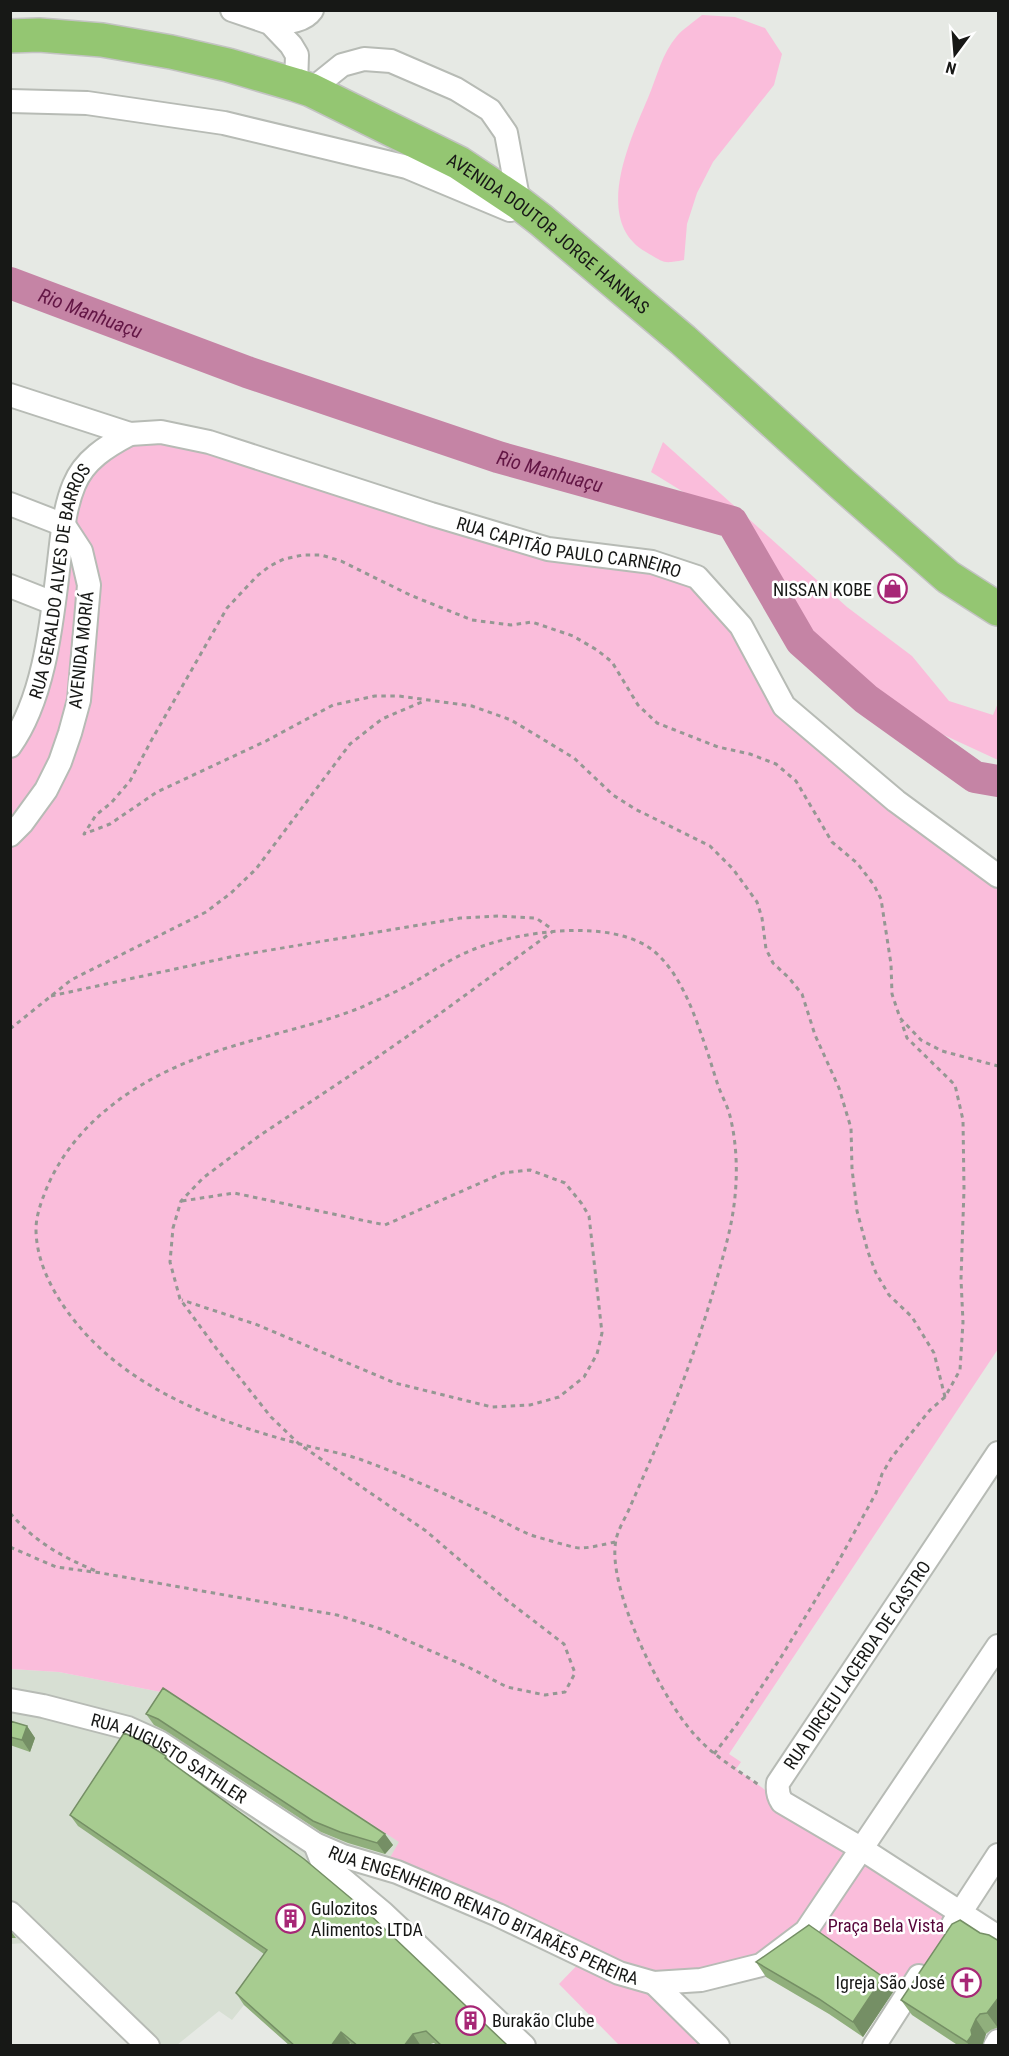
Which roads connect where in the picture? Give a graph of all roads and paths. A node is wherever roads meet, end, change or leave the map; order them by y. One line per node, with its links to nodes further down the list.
1 (231, 10): 3 (street)
2 (312, 10): 3 (street)
3 (270, 23): 5 (street)
4 (10, 36): 5 (highway, AVENIDA DOUTOR JORGE HANNAS)
5 (303, 88): 7 (highway, AVENIDA DOUTOR JORGE HANNAS); 7 (street)
6 (10, 101): 7 (street)
7 (530, 211): 14 (highway, AVENIDA DOUTOR JORGE HANNAS)
8 (10, 395): 9 (street)
9 (130, 434): 11 (street, RUA GERALDO ALVES DE BARROS); 18 (street, RUA CAPITÃO PAULO CARNEIRO)
10 (10, 504): 11 (street)
11 (64, 525): 13 (street, RUA GERALDO ALVES DE BARROS); 17 (street, AVENIDA MORIÁ)
12 (10, 586): 13 (street)
13 (53, 603): 16 (street, RUA GERALDO ALVES DE BARROS)
14 (999, 609)
15 (426, 700): 20 (path); 21 (path); 26 (path)
16 (10, 746)
17 (10, 835)
18 (999, 876)
19 (554, 930): 20 (path); 24 (path); 27 (path); 30 (path)
20 (49, 996): 22 (path)
21 (900, 1018): 23 (path); 26 (path)
22 (10, 1029)
23 (999, 1066)
24 (182, 1201): 25 (path); 25 (path)
25 (180, 1299): 27 (path)
26 (945, 1397): 35 (path)
27 (298, 1444): 30 (path); 32 (path)
28 (999, 1453): 36 (street, RUA DIRCEU LACERDA DE CASTRO)
29 (10, 1513): 32 (path)
30 (615, 1542): 35 (path)
31 (10, 1547): 32 (path)
32 (101, 1573)
33 (999, 1646): 38 (street)
34 (10, 1700): 37 (street, RUA AUGUSTO SATHLER)
35 (714, 1754): 36 (path)
36 (782, 1802): 38 (street)
37 (315, 1844): 45 (street, RUA ENGENHEIRO RENATO BITARÃES PEREIRA); 48 (street)
38 (862, 1849): 40 (street); 45 (street)
39 (999, 1855): 40 (street)
40 (960, 1912): 42 (street); 43 (street)
41 (10, 1913): 47 (street)
42 (999, 1937)
43 (942, 1941)
44 (929, 1960): 50 (street)
45 (654, 1983): 49 (street)
46 (999, 2041): 51 (street)
47 (148, 2046)
48 (524, 2046)
49 (718, 2046)
50 (874, 2046)
51 (995, 2046)

